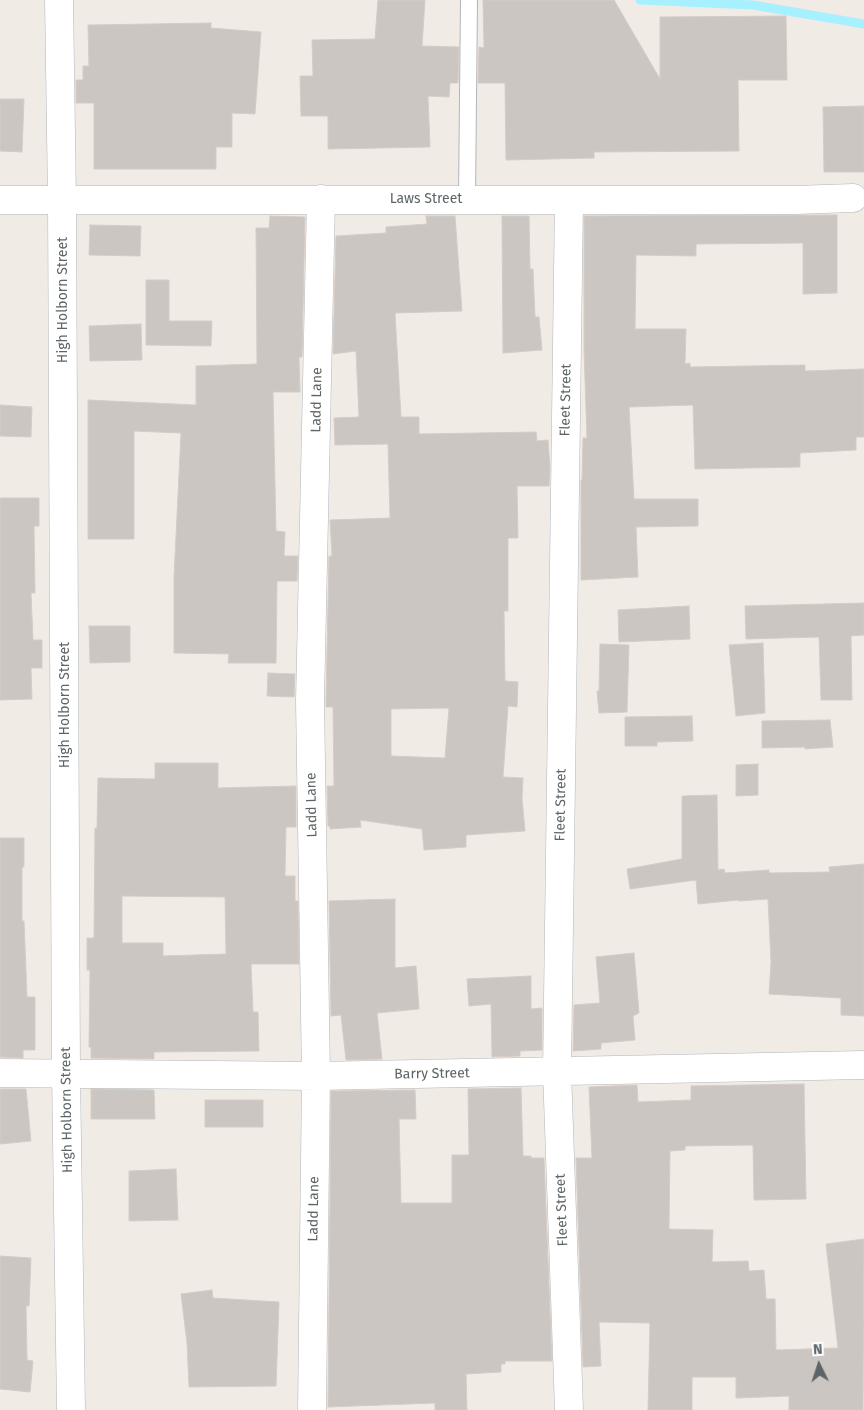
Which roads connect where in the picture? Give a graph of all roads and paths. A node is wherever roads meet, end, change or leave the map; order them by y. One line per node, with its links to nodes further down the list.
1 (60, 0): 7 (street, High Holborn Street)
2 (469, 0): 5 (lane)
3 (853, 198): 8 (street, Laws Street)
4 (321, 199): 5 (street, Laws Street); 7 (street, Laws Street); 13 (street, Ladd Lane)
5 (467, 199): 8 (street, Laws Street)
6 (0, 200): 7 (street, Laws Street)
7 (62, 200): 11 (street, High Holborn Street)
8 (569, 200): 10 (street, Fleet Street)
9 (864, 1065): 10 (street, Barry Street)
10 (557, 1071): 13 (street, Barry Street); 16 (street, Fleet Street)
11 (66, 1073): 12 (street, Barry Street); 13 (street, Barry Street); 14 (street, High Holborn Street)
12 (0, 1074)
13 (316, 1076): 15 (street, Ladd Lane)
14 (71, 1410)
15 (312, 1410)
16 (569, 1410)

